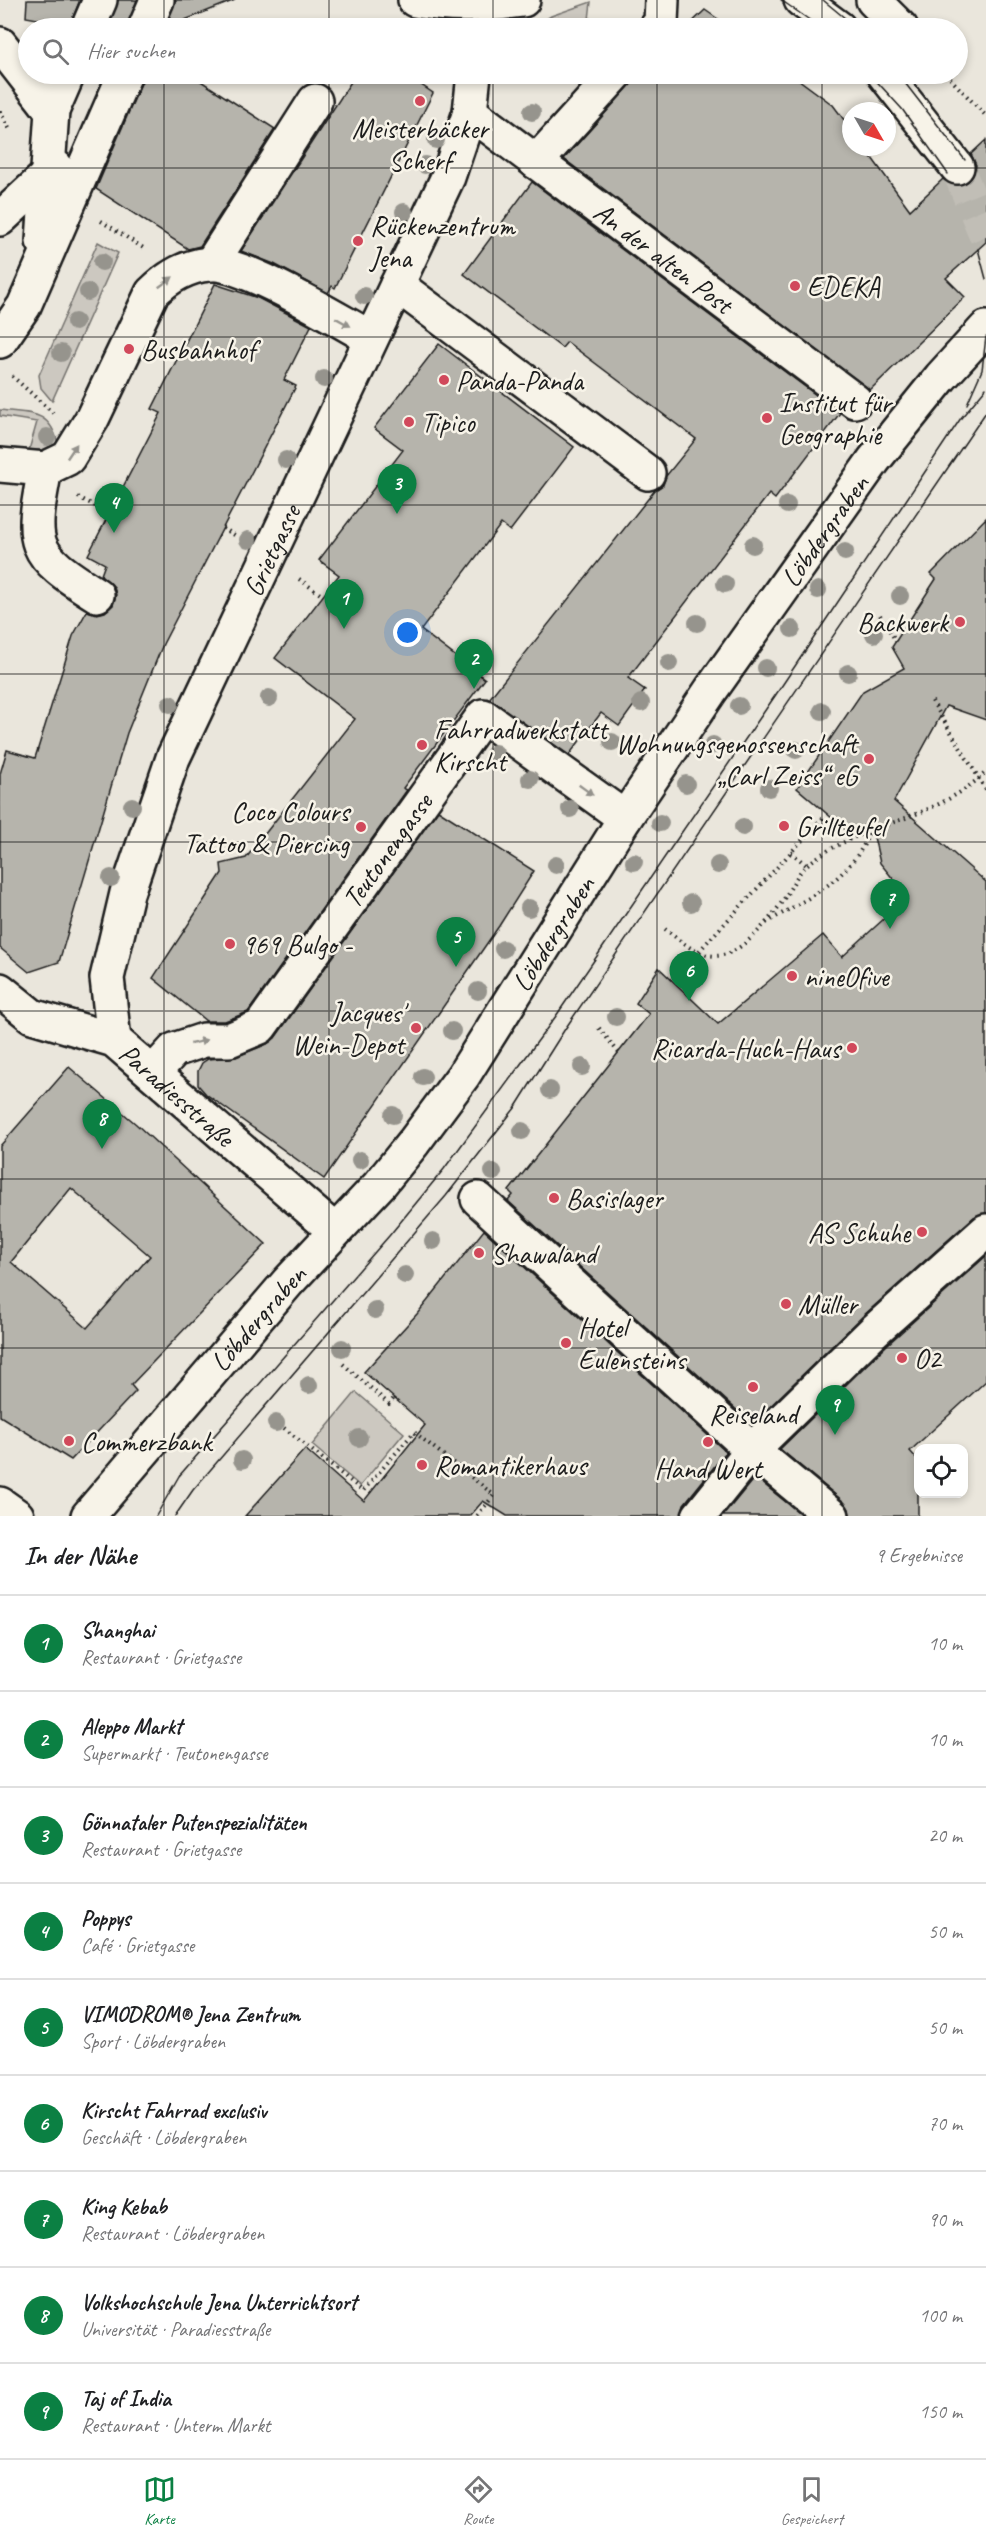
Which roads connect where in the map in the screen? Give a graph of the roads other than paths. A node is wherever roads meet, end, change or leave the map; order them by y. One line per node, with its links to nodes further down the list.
1 (100, 0): 9 (street)
2 (157, 0): 10 (street)
3 (414, 0): 8 (street)
4 (523, 0): 8 (street)
5 (662, 0): 11 (street)
6 (801, 0): 12 (street)
7 (873, 0): 13 (street)
8 (481, 17)
9 (92, 18)
10 (149, 18)
11 (661, 18)
12 (825, 18)
13 (892, 18)
14 (0, 44): 15 (street)
15 (18, 67)
16 (31, 84): 24 (street)
17 (64, 84): 24 (street)
18 (120, 84): 23 (street)
19 (473, 84): 25 (street, Grietgasse)
20 (607, 84): 26 (street)
21 (892, 84): 27 (street)
22 (315, 101): 31 (street)
23 (111, 104): 28 (street); 30 (street)
24 (52, 111): 28 (street)
25 (470, 112): 26 (street, An der alten Post); 32 (street, Grietgasse)
26 (536, 162): 36 (street, An der alten Post)
27 (957, 167)
28 (47, 177): 29 (street); 30 (street)
29 (0, 219)
30 (41, 267): 35 (street)
31 (196, 268): 34 (street, one-way to 34); 38 (street, one-way to 31)
32 (397, 285): 34 (street, Grietgasse); 39 (street)
33 (986, 328): 41 (street, Löbdergraben)
34 (371, 338): 43 (street, Grietgasse)
35 (3, 355)
36 (855, 401)
37 (0, 465): 38 (street)
38 (45, 469): 40 (street)
39 (648, 473)
40 (97, 595)
41 (625, 818): 44 (street, Teutonengasse, one-way to 41); 46 (street, Löbdergraben)
42 (0, 990): 43 (street, Paradiesstraße)
43 (114, 1040): 44 (street, Paradiesstraße)
44 (153, 1073): 46 (street, Paradiesstraße)
45 (478, 1199): 48 (street)
46 (335, 1231): 51 (street, Löbdergraben)
47 (986, 1231): 48 (street)
48 (752, 1450): 52 (street); 53 (street)
49 (0, 1504): 50 (street)
50 (17, 1516)
51 (88, 1516)
52 (699, 1516)
53 (832, 1516)

